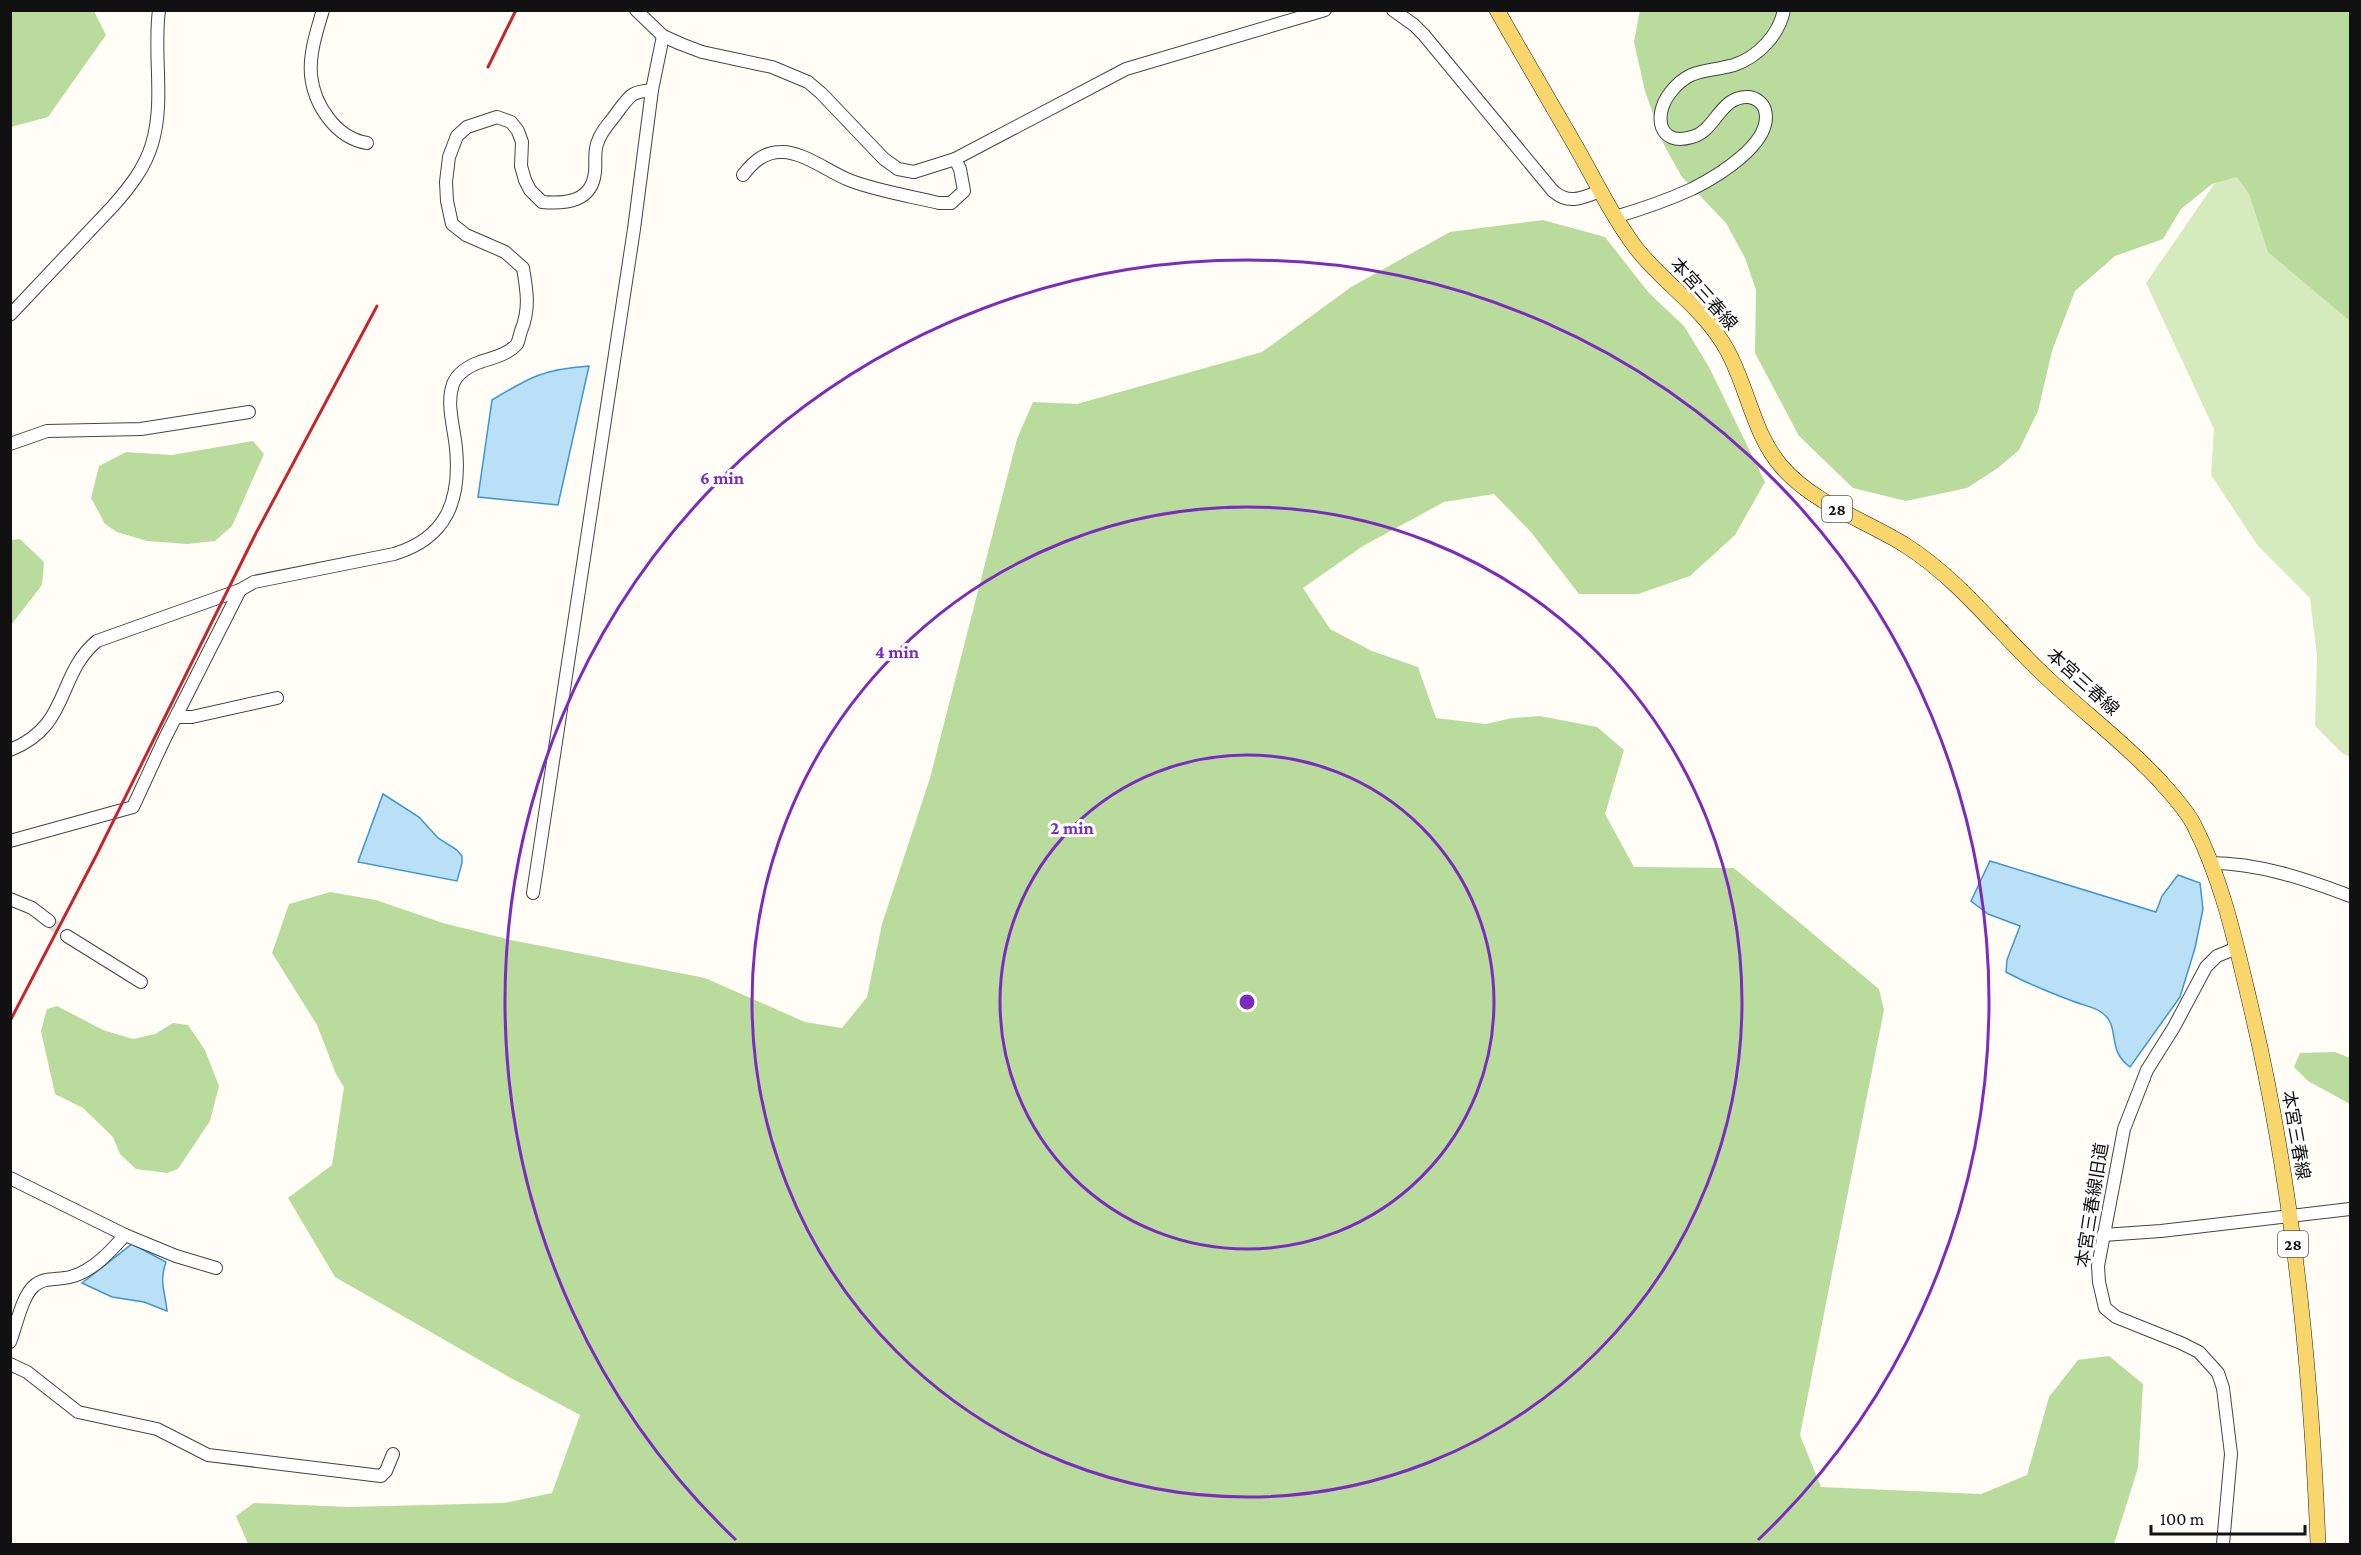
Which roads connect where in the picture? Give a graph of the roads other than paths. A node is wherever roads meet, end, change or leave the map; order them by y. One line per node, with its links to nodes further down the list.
1 (159, 10): 15 (street)
2 (323, 10): 10 (street)
3 (636, 10): 8 (street)
4 (1325, 10): 11 (street)
5 (1393, 10): 13 (street)
6 (1497, 10): 13 (main road, 本宮三春線 / 28)
7 (1784, 10): 14 (street)
8 (663, 36): 9 (street); 11 (street)
9 (652, 90): 18 (street); 24 (street)
10 (367, 143)
11 (956, 159): 12 (street)
12 (743, 175)
13 (1600, 191): 14 (main road, 本宮三春線 / 28)
14 (1616, 217): 23 (main road, 本宮三春線 / 28)
15 (10, 315)
16 (249, 412): 17 (street)
17 (10, 444)
18 (240, 590): 20 (street); 21 (street)
19 (277, 698): 20 (street)
20 (177, 717): 22 (street)
21 (10, 750)
22 (10, 841)
23 (2210, 863): 25 (street); 29 (main road, 本宮三春線 / 28)
24 (533, 893)
25 (2350, 896)
26 (10, 899): 27 (street)
27 (49, 921)
28 (67, 936): 30 (street)
29 (2237, 948): 33 (main road, 本宮三春線 / 28); 35 (street, 本宮三春線旧道)
30 (141, 982)
31 (10, 1178): 34 (street)
32 (2350, 1209): 33 (street)
33 (2289, 1216): 35 (street); 41 (main road, 本宮三春線 / 28)
34 (125, 1235): 36 (street); 37 (street)
35 (2103, 1235): 40 (street, 本宮三春線旧道)
36 (216, 1268)
37 (10, 1342)
38 (10, 1364): 39 (street)
39 (393, 1454)
40 (2223, 1545)
41 (2318, 1545)

